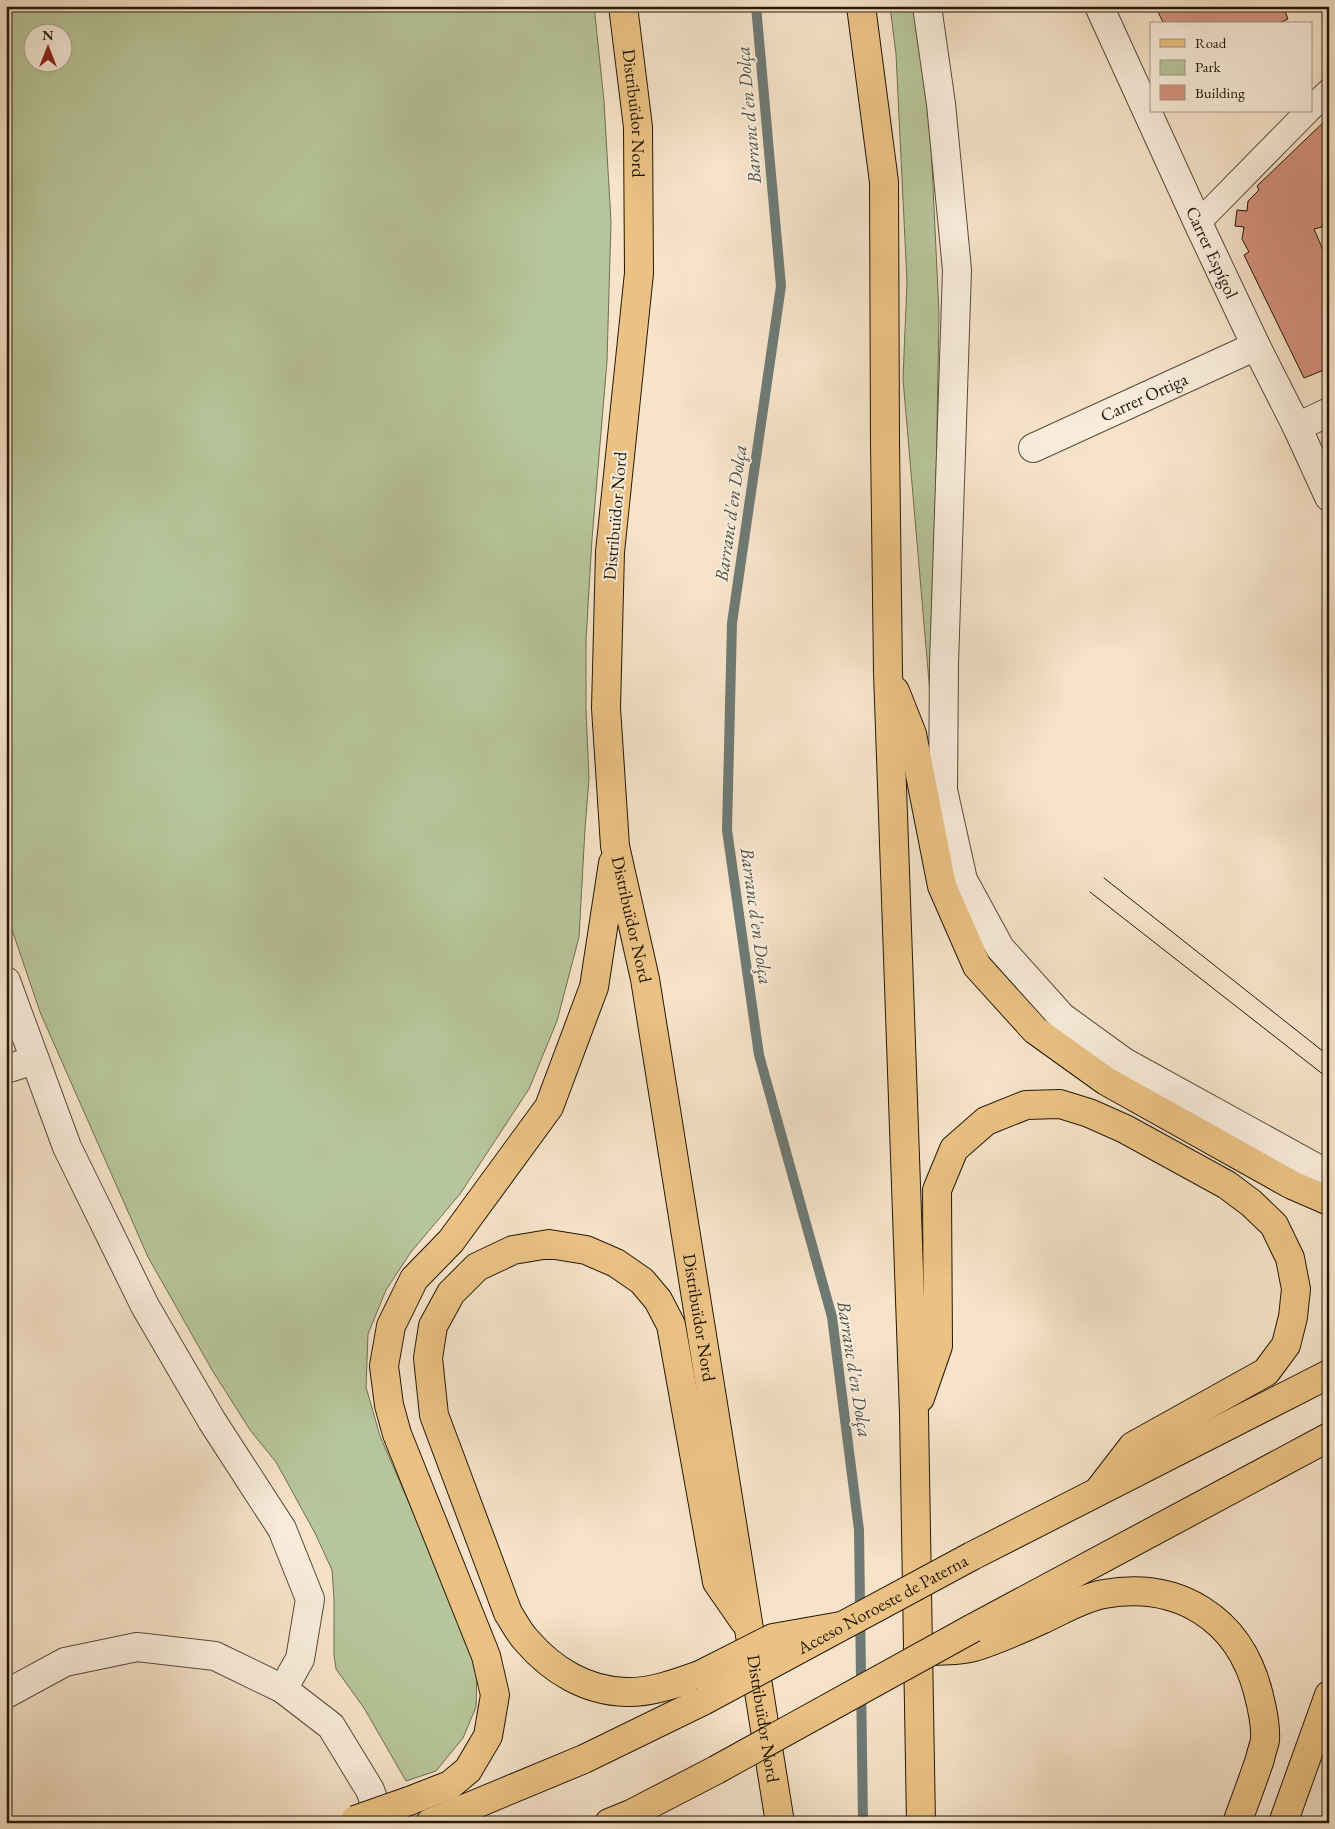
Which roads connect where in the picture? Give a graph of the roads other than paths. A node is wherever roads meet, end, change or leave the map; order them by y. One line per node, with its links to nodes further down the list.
1 (623, 6): 15 (main road, Distribuïdor Nord)
2 (861, 6): 14 (main road)
3 (927, 6): 19 (street)
4 (1099, 6): 8 (street, Carrer Espígol)
5 (1329, 91): 6 (street)
6 (1312, 107)
7 (1307, 112): 8 (street)
8 (1198, 223): 9 (street, Carrer Espígol)
9 (1256, 346): 11 (street, Carrer Espígol); 12 (street, Carrer Ortiga)
10 (1329, 412): 11 (street)
11 (1297, 427): 13 (street, Carrer Espígol)
12 (1033, 448)
13 (1329, 497)
14 (888, 672): 20 (main road); 22 (main road)
15 (615, 846): 25 (main road, Distribuïdor Nord); 31 (main road, bridge)
16 (6, 981): 17 (street)
17 (35, 1060): 18 (street); 28 (street)
18 (6, 1069)
19 (1329, 1176)
20 (1329, 1201)
21 (1329, 1374): 24 (main road, Acceso Noroeste de Paterna)
22 (914, 1414): 24 (main road); 36 (main road)
23 (1329, 1437): 26 (main road)
24 (1099, 1490): 27 (main road, Acceso Noroeste de Paterna, bridge)
25 (749, 1629): 27 (main road); 35 (main road, Distribuïdor Nord)
26 (973, 1638): 34 (main road, bridge); 37 (main road)
27 (702, 1688): 33 (main road)
28 (283, 1689): 29 (street); 32 (street)
29 (6, 1694)
30 (1329, 1695): 38 (main road)
31 (351, 1821)
32 (382, 1823)
33 (430, 1823)
34 (609, 1823)
35 (780, 1823)
36 (921, 1823)
37 (1237, 1823)
38 (1283, 1823)

